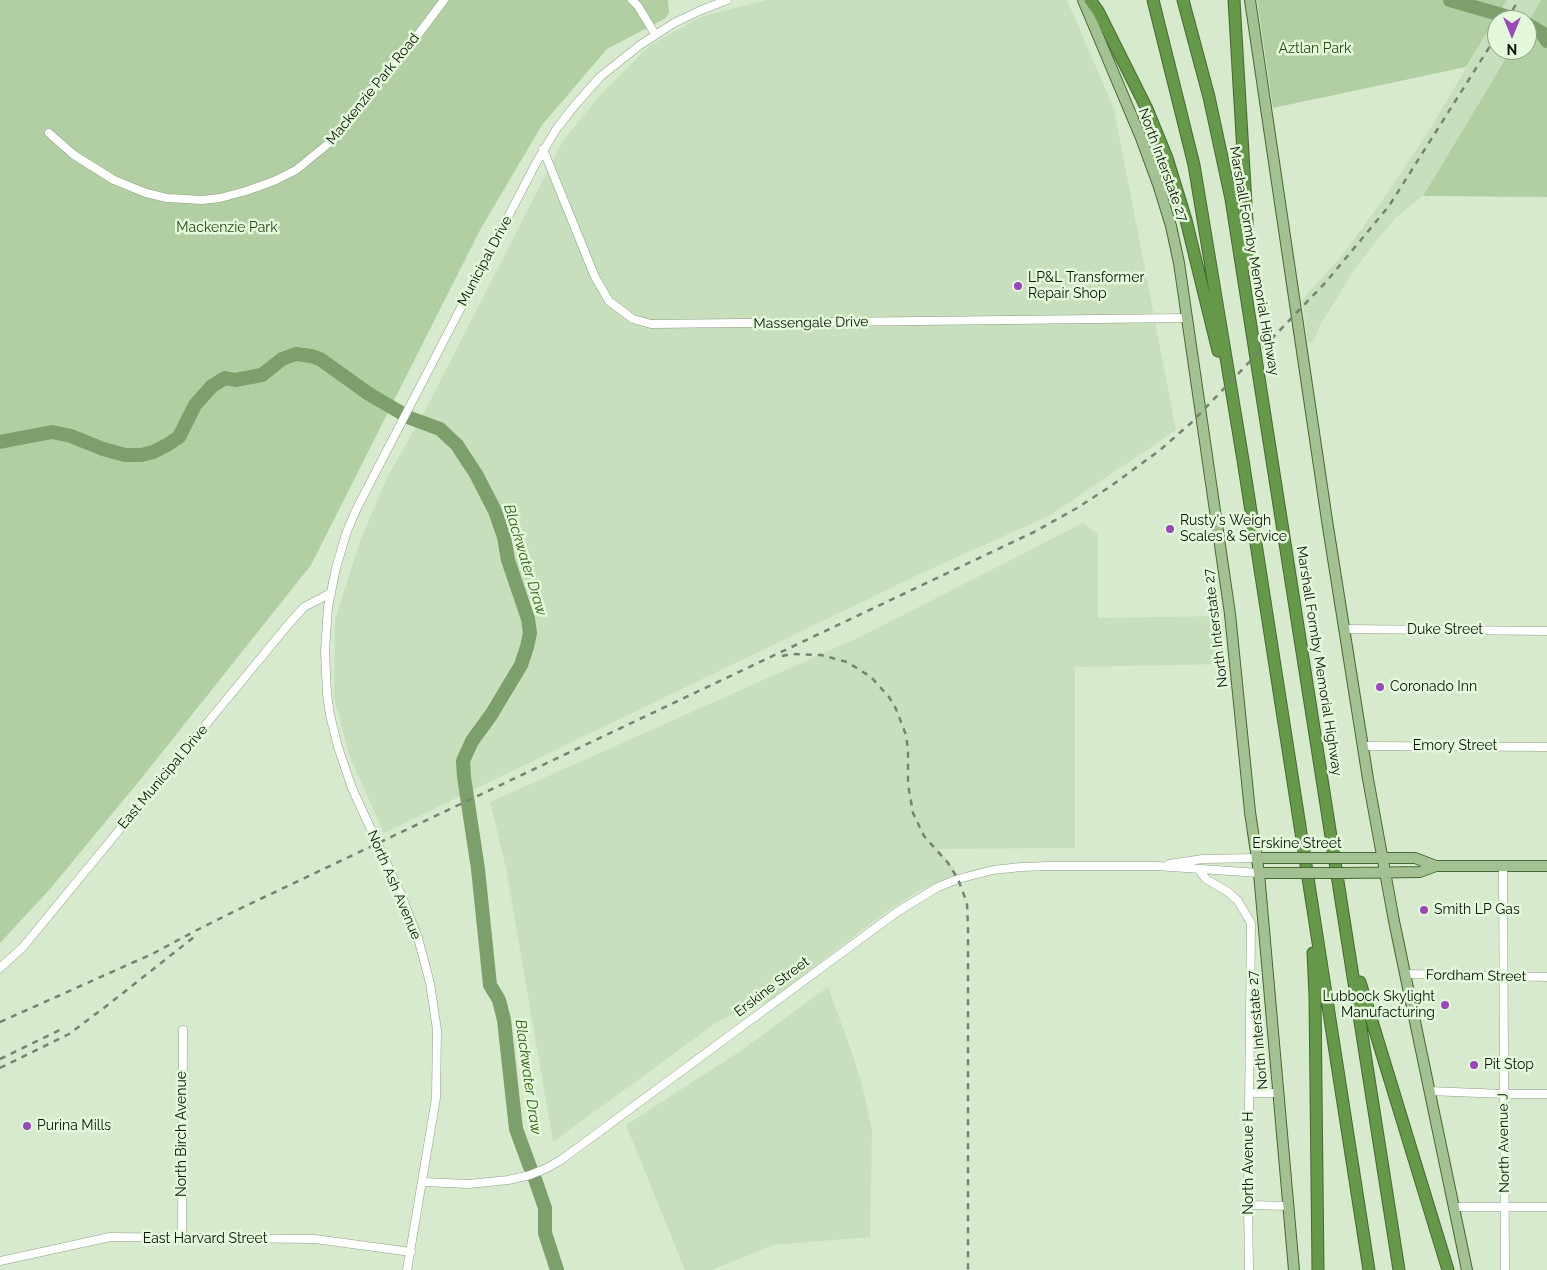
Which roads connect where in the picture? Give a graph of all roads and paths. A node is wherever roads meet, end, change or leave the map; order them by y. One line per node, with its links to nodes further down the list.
1 (444, 0): 11 (street, Mackenzie Park Road)
2 (632, 0): 10 (street)
3 (727, 0): 10 (street, Municipal Drive)
4 (1083, 0): 14 (main road, North Interstate 27)
5 (1090, 0): 15 (highway)
6 (1154, 0): 15 (highway)
7 (1183, 0): 13 (highway, Marshall Formby Memorial Highway)
8 (1234, 0): 13 (highway)
9 (1250, 0): 17 (main road)
10 (654, 34): 12 (street, Municipal Drive)
11 (49, 133)
12 (543, 149): 14 (street, Massengale Drive); 16 (street, Municipal Drive)
13 (1246, 292): 31 (highway, Marshall Formby Memorial Highway)
14 (1186, 318): 21 (main road, North Interstate 27)
15 (1242, 455): 30 (highway)
16 (331, 593): 32 (street, East Municipal Drive); 42 (street, North Ash Avenue)
17 (1344, 629): 18 (street, Duke Street); 19 (main road)
18 (1547, 631)
19 (1362, 746): 20 (street, Emory Street); 22 (main road)
20 (1547, 747)
21 (1256, 858): 22 (main road, Erskine Street, bridge); 23 (street, Erskine Street); 28 (main road, North Interstate 27)
22 (1382, 858): 24 (main road, Erskine Street); 29 (main road)
23 (1157, 866): 27 (street, Erskine Street); 42 (street, Erskine Street)
24 (1436, 866): 25 (main road, Erskine Street); 29 (main road, Erskine Street)
25 (1503, 866): 26 (main road, Erskine Street); 34 (street, North Avenue J)
26 (1547, 866)
27 (1199, 870): 28 (street, Erskine Street); 38 (street, North Avenue H)
28 (1259, 873): 29 (main road, Erskine Street, bridge); 39 (main road, North Interstate 27)
29 (1385, 873): 33 (main road)
30 (1309, 889): 54 (highway); 55 (highway)
31 (1349, 948): 56 (highway, Marshall Formby Memorial Highway); 57 (highway)
32 (0, 968)
33 (1405, 974): 34 (street, Fordham Street); 37 (main road)
34 (1503, 977): 35 (street, Fordham Street); 40 (street, North Avenue J)
35 (1547, 977)
36 (182, 1030): 48 (street, North Birch Avenue)
37 (1429, 1091): 40 (street); 47 (main road)
38 (1249, 1093): 39 (street); 43 (street, North Avenue H)
39 (1277, 1093): 44 (main road, North Interstate 27)
40 (1504, 1094): 41 (street); 45 (street, North Avenue J)
41 (1547, 1094)
42 (423, 1182): 49 (street, North Ash Avenue)
43 (1248, 1205): 44 (street); 52 (street, North Avenue H)
44 (1289, 1206): 53 (main road, North Interstate 27)
45 (1505, 1206): 46 (street); 47 (street); 59 (street, North Avenue J)
46 (1547, 1206)
47 (1454, 1207): 58 (main road)
48 (182, 1239): 49 (street, East Harvard Street); 50 (street, East Harvard Street)
49 (411, 1252): 51 (street, North Ash Avenue)
50 (0, 1261)
51 (407, 1270)
52 (1249, 1270)
53 (1294, 1270)
54 (1318, 1270)
55 (1369, 1270)
56 (1399, 1270)
57 (1448, 1270)
58 (1467, 1270)
59 (1505, 1270)

